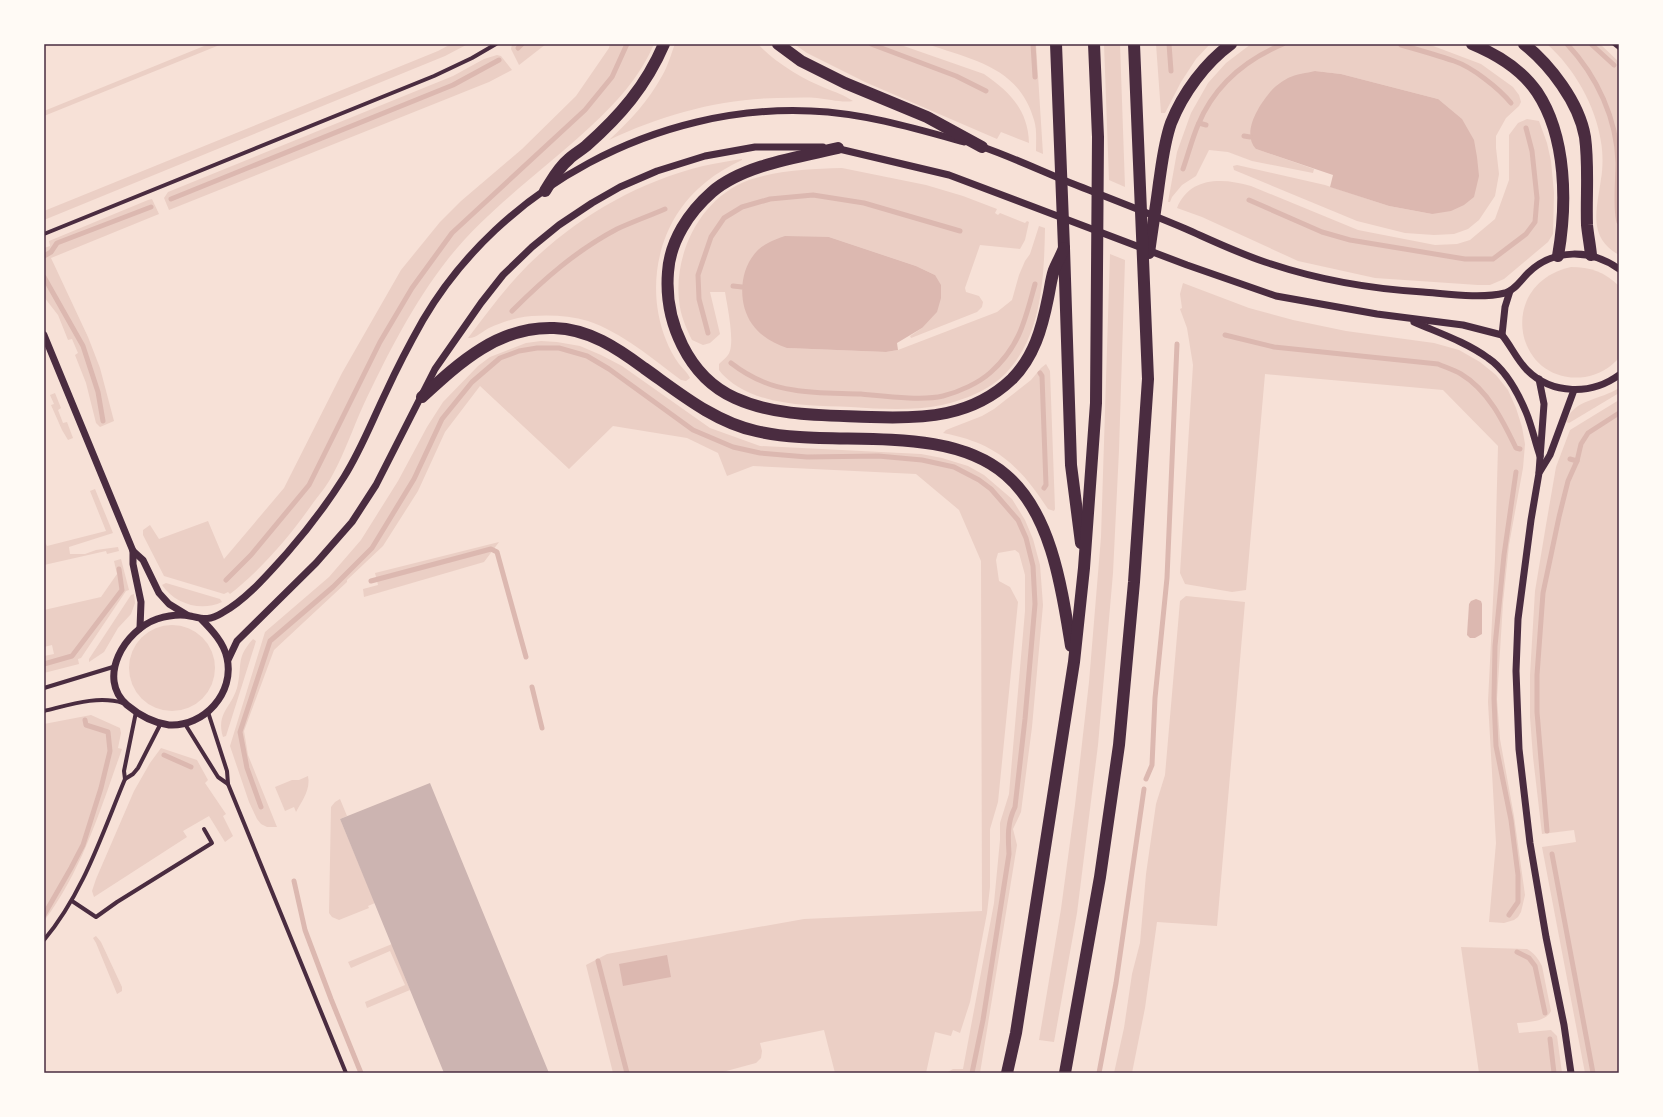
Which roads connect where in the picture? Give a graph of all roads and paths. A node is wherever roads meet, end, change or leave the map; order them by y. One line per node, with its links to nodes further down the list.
1 (496, 44): 15 (street)
2 (664, 44): 14 (highway)
3 (778, 44): 12 (highway)
4 (1056, 44): 16 (highway)
5 (1094, 44): 32 (highway)
6 (1134, 44): 20 (highway)
7 (1231, 44): 20 (highway)
8 (1472, 44): 17 (highway)
9 (1524, 44): 18 (highway)
10 (1614, 44): 11 (street)
11 (1619, 48)
12 (982, 147): 14 (street); 21 (street)
13 (838, 148): 16 (highway); 22 (street); 28 (street)
14 (545, 191): 34 (street)
15 (44, 234)
16 (1064, 248): 32 (highway)
17 (1558, 256): 18 (street); 21 (street)
18 (1591, 256): 19 (street)
19 (1619, 269)
20 (1145, 284): 53 (highway)
21 (1510, 290): 24 (street)
22 (1407, 318): 24 (street); 29 (street)
23 (44, 335): 31 (street)
24 (1502, 335): 26 (street)
25 (1619, 375): 27 (street)
26 (1539, 379): 27 (street); 29 (street)
27 (1574, 390): 30 (street)
28 (422, 397): 36 (street); 37 (highway)
29 (1540, 456): 30 (street)
30 (1539, 472): 54 (street)
31 (133, 551): 33 (street); 35 (street)
32 (1084, 568): 37 (highway)
33 (187, 615): 34 (street); 35 (street)
34 (201, 619): 36 (street)
35 (140, 628): 38 (street)
36 (228, 660): 43 (street)
37 (1074, 662): 52 (highway)
38 (113, 667): 39 (street); 40 (street)
39 (44, 688)
40 (124, 703): 41 (street); 42 (street)
41 (44, 711)
42 (136, 712): 44 (street); 46 (street)
43 (208, 712): 45 (street); 47 (street)
44 (161, 724): 45 (street); 46 (street)
45 (185, 724): 47 (street)
46 (126, 779): 49 (street)
47 (228, 784): 51 (street)
48 (204, 829): 49 (street)
49 (72, 901): 50 (street)
50 (44, 940)
51 (346, 1073)
52 (1007, 1073)
53 (1065, 1073)
54 (1571, 1073)

